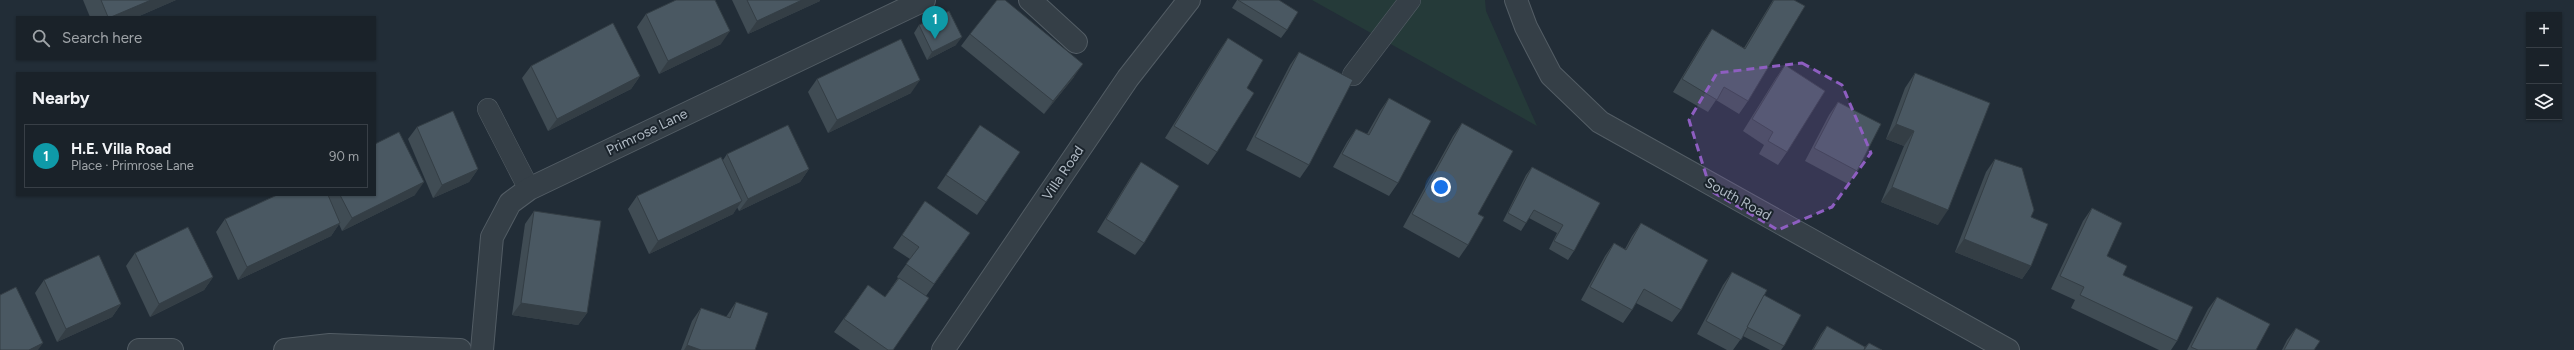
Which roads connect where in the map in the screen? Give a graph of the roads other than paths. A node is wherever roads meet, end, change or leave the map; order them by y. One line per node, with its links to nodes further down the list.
1 (924, 0): 9 (street, Primrose Lane)
2 (1030, 0): 6 (street)
3 (1189, 0): 15 (street, Villa Road)
4 (1410, 0): 7 (lane)
5 (1516, 0): 16 (street, South Road)
6 (1076, 42)
7 (1353, 75)
8 (488, 109): 9 (lane)
9 (529, 189): 14 (street, Primrose Lane)
10 (140, 350): 11 (street)
11 (172, 350)
12 (285, 350): 13 (street)
13 (460, 350)
14 (482, 350)
15 (943, 350)
16 (2008, 350)

